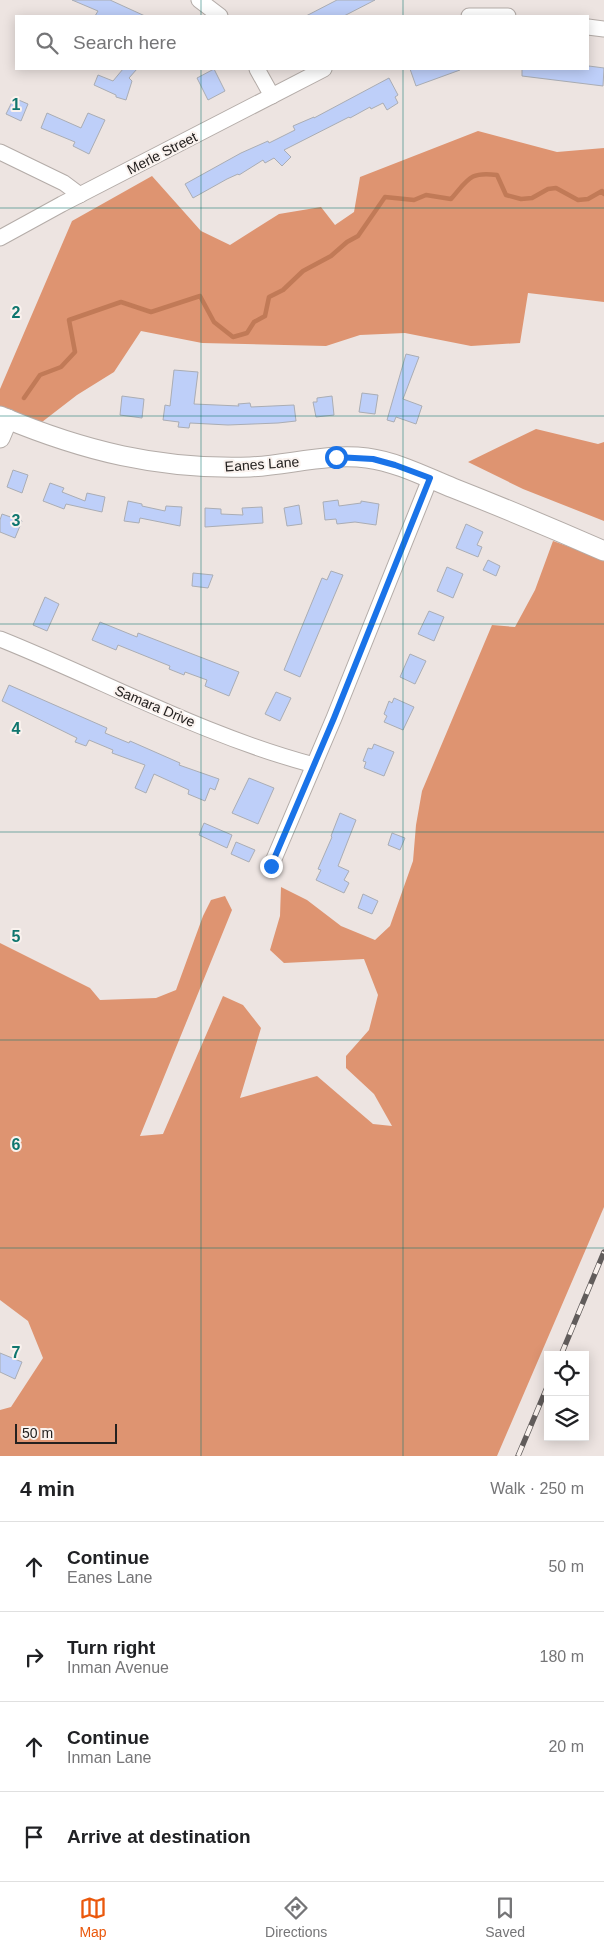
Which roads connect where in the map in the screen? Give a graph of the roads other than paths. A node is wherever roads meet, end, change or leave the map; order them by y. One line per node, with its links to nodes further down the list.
1 (198, 0): 2 (street)
2 (219, 15)
3 (589, 27): 4 (street)
4 (604, 29)
5 (258, 70): 7 (street)
6 (322, 70): 7 (street, Merle Street)
7 (272, 96): 9 (street, Merle Street)
8 (0, 152): 9 (street)
9 (80, 195): 10 (street, Merle Street)
10 (0, 238)
11 (4, 418): 12 (street); 13 (street, Eanes Lane)
12 (0, 438)
13 (430, 478): 14 (street, Eanes Lane); 16 (street)
14 (604, 551)
15 (0, 639): 16 (street, Samara Drive)
16 (314, 765): 17 (street)
17 (271, 866)

